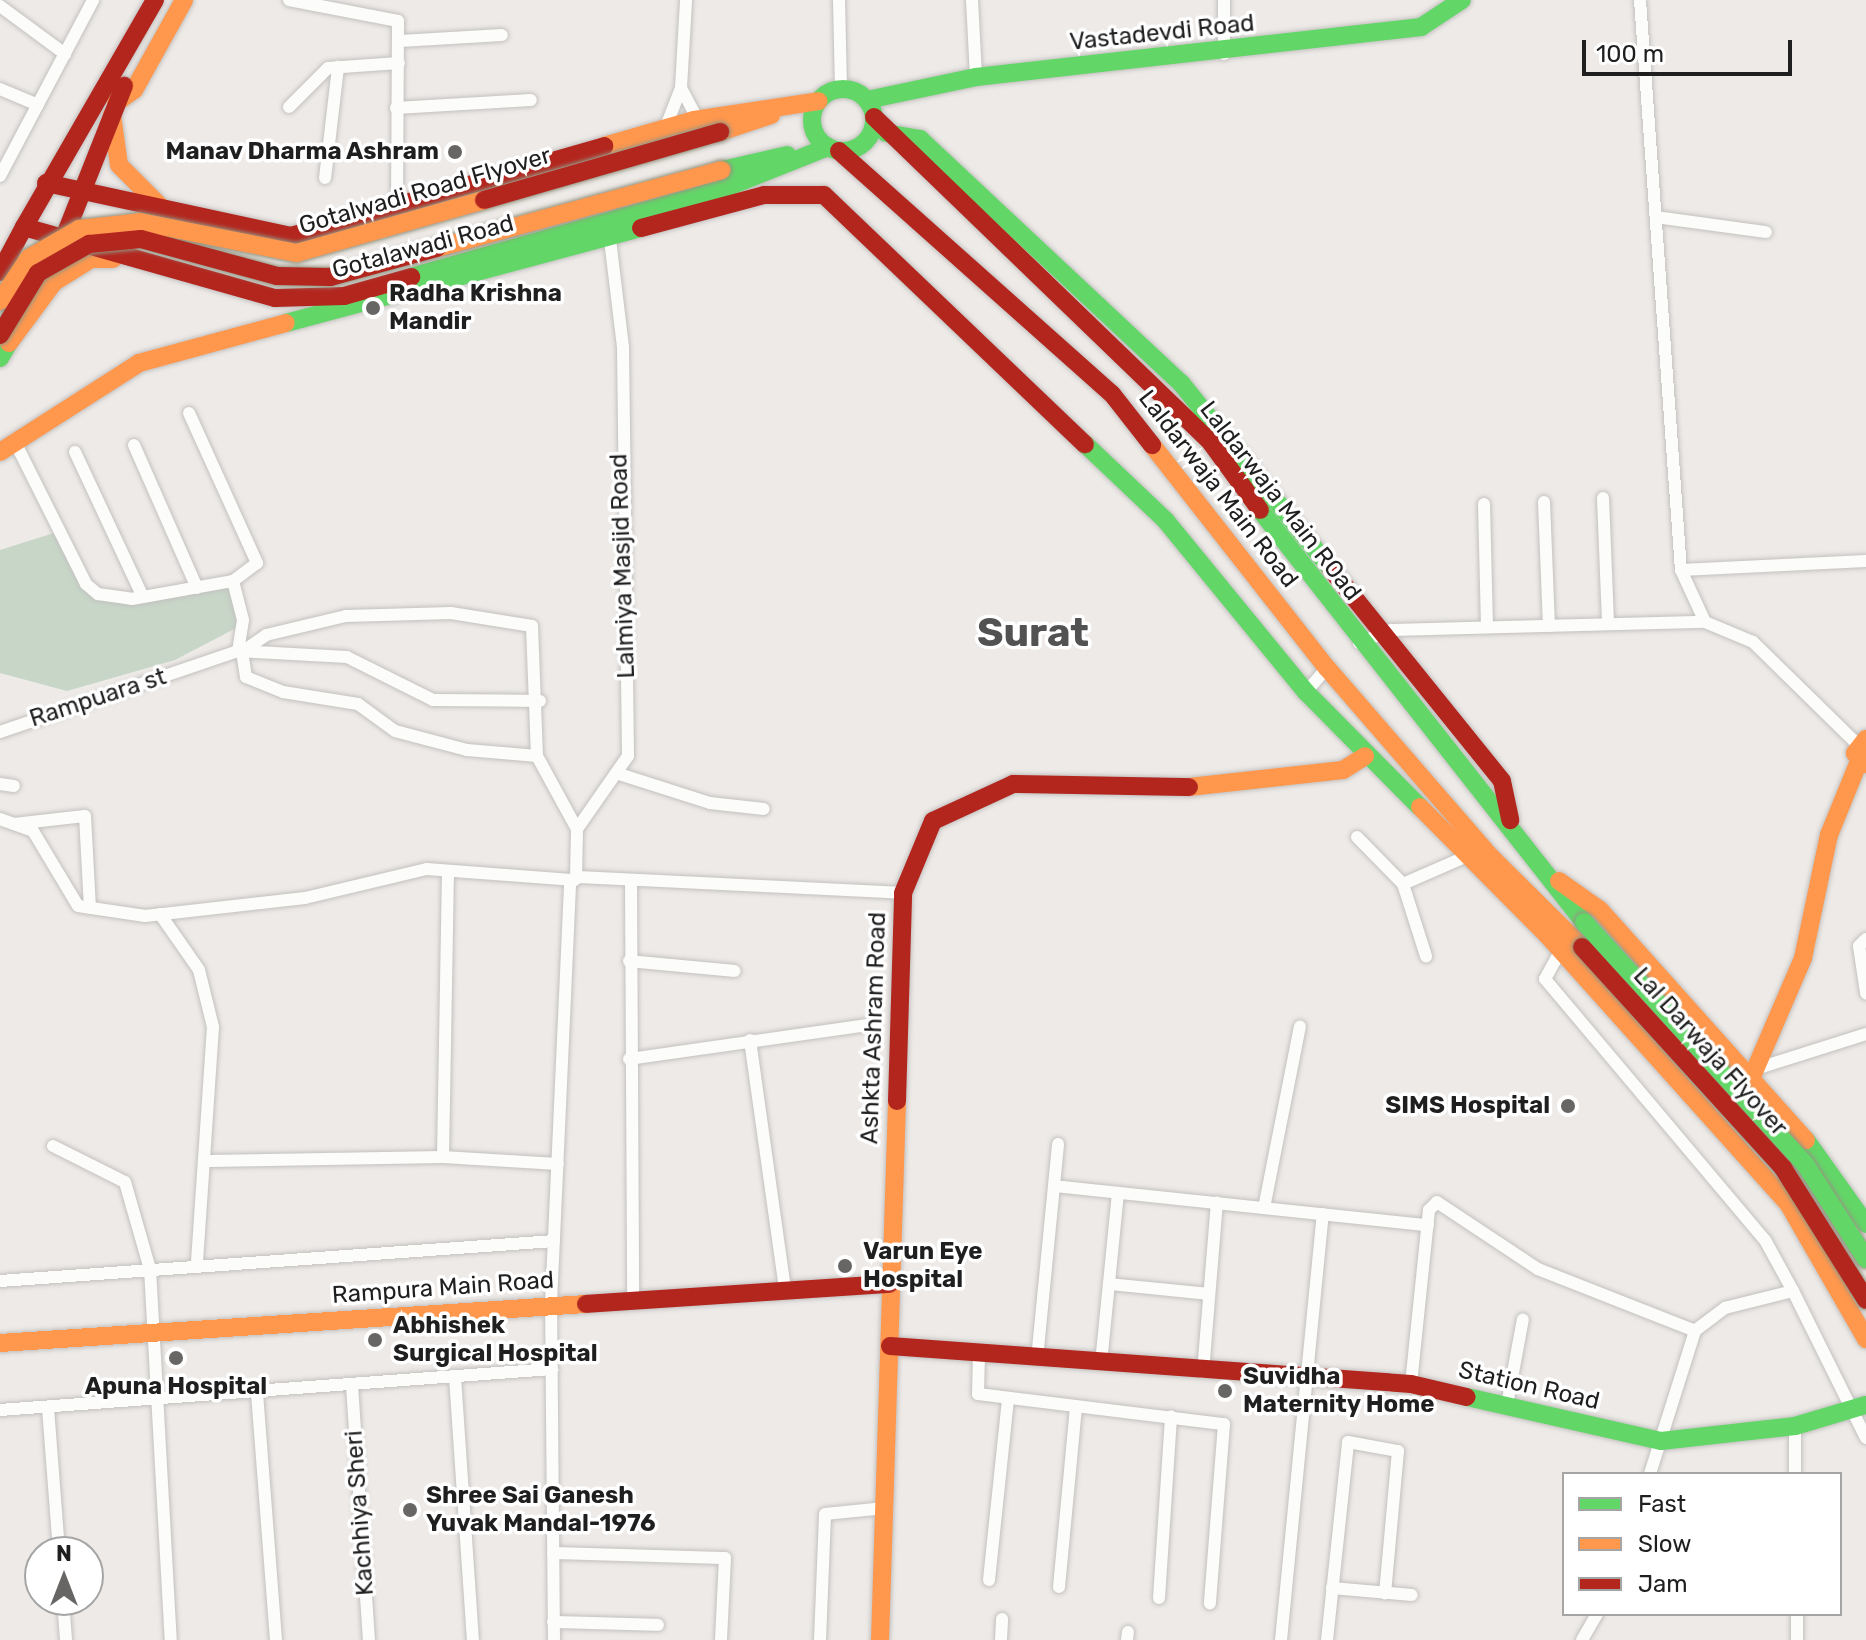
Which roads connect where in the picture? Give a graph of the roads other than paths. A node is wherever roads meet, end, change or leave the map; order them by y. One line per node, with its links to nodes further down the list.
1 (93, 0): 16 (street)
2 (145, 0): 22 (main road)
3 (155, 0): 20 (main road)
4 (169, 0): 20 (main road)
5 (184, 0): 29 (main road)
6 (289, 0): 15 (street)
7 (686, 0): 23 (street)
8 (839, 0): 25 (street)
9 (972, 0): 21 (street)
10 (1224, 0): 17 (street)
11 (1640, 0): 44 (street)
12 (1458, 1): 17 (main road, Vastadevdi Road)
13 (0, 6): 16 (street)
14 (502, 35): 15 (street)
15 (400, 41): 18 (street)
16 (65, 54): 28 (street)
17 (1224, 54): 21 (main road, Vastadevdi Road)
18 (399, 63): 19 (street); 31 (street)
19 (338, 67): 30 (street); 40 (street)
20 (125, 69): 22 (main road); 29 (main road)
21 (976, 77): 32 (main road, Vastadevdi Road)
22 (108, 87): 41 (main road)
23 (681, 88): 34 (street); 35 (street)
24 (0, 89): 28 (street)
25 (841, 89): 27 (main road); 32 (main road)
26 (531, 100): 31 (street)
27 (819, 101): 33 (main road, Gotalawadi Road); 37 (main road)
28 (38, 105): 39 (street)
29 (113, 106): 42 (main road); 45 (main road)
30 (289, 107)
31 (396, 108): 43 (street)
32 (870, 108): 36 (main road, Laldarwaja Main ROad); 37 (main road)
33 (792, 109): 34 (main road, Gotalawadi Road); 52 (main road, Gotalwadi Road Flyover, bridge)
34 (698, 120): 35 (main road, Gotalawadi Road)
35 (665, 129): 43 (main road, Gotalawadi Road)
36 (886, 133): 70 (main road); 71 (main road, Laldarwaja Main ROad)
37 (834, 149): 38 (main road, Gotalawadi Road); 73 (main road, Laldarwaja Main Road)
38 (802, 152): 50 (main road, Gotalawadi Road); 53 (main road, bridge)
39 (0, 176)
40 (325, 178)
41 (46, 183): 42 (main road, Gotalawadi Road); 46 (main road)
42 (76, 193): 45 (main road, Gotalawadi Road); 48 (main road)
43 (397, 207): 45 (main road, Gotalawadi Road)
44 (1656, 217): 47 (street); 62 (street)
45 (195, 218)
46 (24, 227): 48 (main road, Gotalawadi Road); 51 (main road)
47 (1766, 232)
48 (63, 240): 50 (main road, Gotalawadi Road); 53 (main road)
49 (610, 240): 56 (main road); 74 (main road); 80 (street, Lalmiya Masjid Road)
50 (138, 259): 53 (main road)
51 (0, 272)
52 (0, 301)
53 (3, 345)
54 (189, 413): 63 (street)
55 (134, 445): 64 (street)
56 (7, 446): 65 (street)
57 (75, 452): 65 (street)
58 (1603, 498): 67 (street)
59 (1544, 502): 68 (street)
60 (1484, 504): 69 (street)
61 (1866, 561): 62 (street)
62 (1681, 570): 66 (street)
63 (233, 581): 64 (street); 72 (street)
64 (197, 588): 65 (street)
65 (143, 597)
66 (1705, 622): 67 (street); 77 (street)
67 (1608, 624): 68 (street)
68 (1549, 626): 69 (street)
69 (1487, 627): 70 (street)
70 (1382, 634): 71 (street); 85 (main road)
71 (1359, 643): 85 (main road, Laldarwaja Main ROad)
72 (240, 652): 75 (street); 75 (street); 76 (street, Rampuara st); 78 (street)
73 (1327, 668): 74 (street); 89 (main road, Laldarwaja Main Road)
74 (1306, 692): 79 (main road)
75 (540, 701): 78 (street)
76 (0, 732)
77 (1862, 752): 109 (main road)
78 (537, 756): 87 (street)
79 (1365, 756): 89 (main road); 95 (main road, Ashkta Ashram Road)
80 (616, 773): 83 (street); 87 (street, Lalmiya Masjid Road)
81 (0, 784): 82 (street)
82 (14, 786)
83 (764, 809)
84 (0, 819): 86 (street)
85 (1510, 820): 91 (main road, Laldarwaja Main ROad)
86 (14, 824): 96 (street); 96 (street)
87 (577, 829): 92 (street)
88 (1357, 837): 94 (street)
89 (1479, 861): 94 (street); 99 (main road); 136 (main road, Lal Darwaja Flyover, bridge)
90 (448, 871): 92 (street); 97 (street); 112 (street)
91 (1551, 874): 109 (main road); 126 (main road, Lal Darwaja Flyover, bridge)
92 (574, 879): 93 (street); 114 (street)
93 (631, 881): 95 (street); 101 (street)
94 (1403, 884): 100 (street)
95 (903, 893): 130 (main road, Ashkta Ashram Road)
96 (90, 908): 97 (street)
97 (160, 914): 113 (street)
98 (1866, 939): 103 (street)
99 (1561, 950): 121 (main road); 133 (street)
100 (1426, 956)
101 (629, 961): 102 (street); 108 (street)
102 (735, 971)
103 (1866, 993)
104 (869, 1025): 107 (street)
105 (1300, 1027): 119 (street)
106 (1866, 1034): 109 (street)
107 (750, 1040): 108 (street); 132 (street)
108 (629, 1059): 135 (street)
109 (1757, 1073): 115 (main road)
110 (1058, 1144): 116 (street)
111 (53, 1146): 128 (street)
112 (443, 1157): 113 (street); 114 (street)
113 (209, 1161): 127 (street)
114 (558, 1164): 125 (street)
115 (1837, 1180): 121 (main road); 122 (main road)
116 (1054, 1186): 117 (street); 145 (street)
117 (1118, 1193): 118 (street); 131 (street)
118 (1217, 1203): 119 (street); 134 (street)
119 (1264, 1208): 120 (street)
120 (1323, 1214): 123 (street); 150 (street)
121 (1796, 1214): 124 (main road)
122 (1863, 1220): 124 (main road)
123 (1428, 1225): 139 (street); 151 (street)
124 (1811, 1237): 141 (main road)
125 (554, 1241): 127 (street); 137 (street)
126 (1866, 1259)
127 (197, 1263): 128 (street)
128 (150, 1269): 129 (street); 140 (street)
129 (0, 1281)
130 (889, 1284): 132 (main road, Rampura Main Road); 143 (main road, Ashkta Ashram Road)
131 (1109, 1284): 134 (street); 146 (street)
132 (785, 1290): 135 (main road, Rampura Main Road)
133 (1793, 1291): 139 (street); 159 (street)
134 (1209, 1294): 148 (street)
135 (633, 1299): 137 (main road, Rampura Main Road)
136 (1866, 1300)
137 (551, 1304): 140 (main road, Rampura Main Road); 147 (street)
138 (1523, 1319): 156 (street)
139 (1695, 1331): 164 (street)
140 (153, 1334): 142 (main road, Rampura Main Road); 155 (street)
141 (1866, 1339)
142 (0, 1343)
143 (890, 1346): 144 (main road, Station Road); 167 (main road, Ashkta Ashram Road)
144 (979, 1353): 145 (main road, Station Road); 154 (street)
145 (1037, 1359): 146 (main road, Station Road)
146 (1101, 1363): 148 (main road, Station Road)
147 (552, 1369): 149 (street); 169 (street)
148 (1203, 1372): 150 (main road, Station Road)
149 (455, 1377): 152 (street); 187 (street)
150 (1307, 1377): 151 (main road, Station Road); 193 (street)
151 (1411, 1384): 156 (main road, Station Road)
152 (352, 1385): 153 (street); 186 (street, Kachhiya Sheri)
153 (257, 1393): 155 (street); 185 (street)
154 (1008, 1398): 157 (street); 170 (street)
155 (157, 1401): 158 (street); 184 (street)
156 (1507, 1405): 164 (main road, Station Road)
157 (1076, 1407): 161 (street); 171 (street)
158 (48, 1408): 160 (street); 168 (street)
159 (1861, 1408): 162 (main road, Station Road); 163 (street)
160 (0, 1410)
161 (1171, 1416): 175 (street); 176 (street)
162 (1795, 1426): 164 (main road, Station Road); 166 (street)
163 (1866, 1438)
164 (1661, 1441): 165 (street)
165 (1651, 1472)
166 (1795, 1472)
167 (885, 1508): 190 (street); 191 (main road, Ashkta Ashram Road)
168 (58, 1536)
169 (553, 1553): 181 (street); 189 (street)
170 (989, 1580)
171 (1059, 1587)
172 (1332, 1588): 173 (street); 173 (street); 194 (street)
173 (1385, 1593): 174 (street)
174 (1412, 1595)
175 (1159, 1598)
176 (1210, 1603)
177 (64, 1616): 183 (street)
178 (1596, 1616): 195 (street)
179 (1797, 1616): 196 (street)
180 (1002, 1619): 192 (street)
181 (553, 1622): 182 (street); 188 (street)
182 (658, 1625)
183 (66, 1640)
184 (171, 1640)
185 (276, 1640)
186 (369, 1640)
187 (473, 1640)
188 (554, 1640)
189 (721, 1640)
190 (820, 1640)
191 (880, 1640)
192 (1001, 1640)
193 (1281, 1640)
194 (1327, 1640)
195 (1582, 1640)
196 (1797, 1640)

